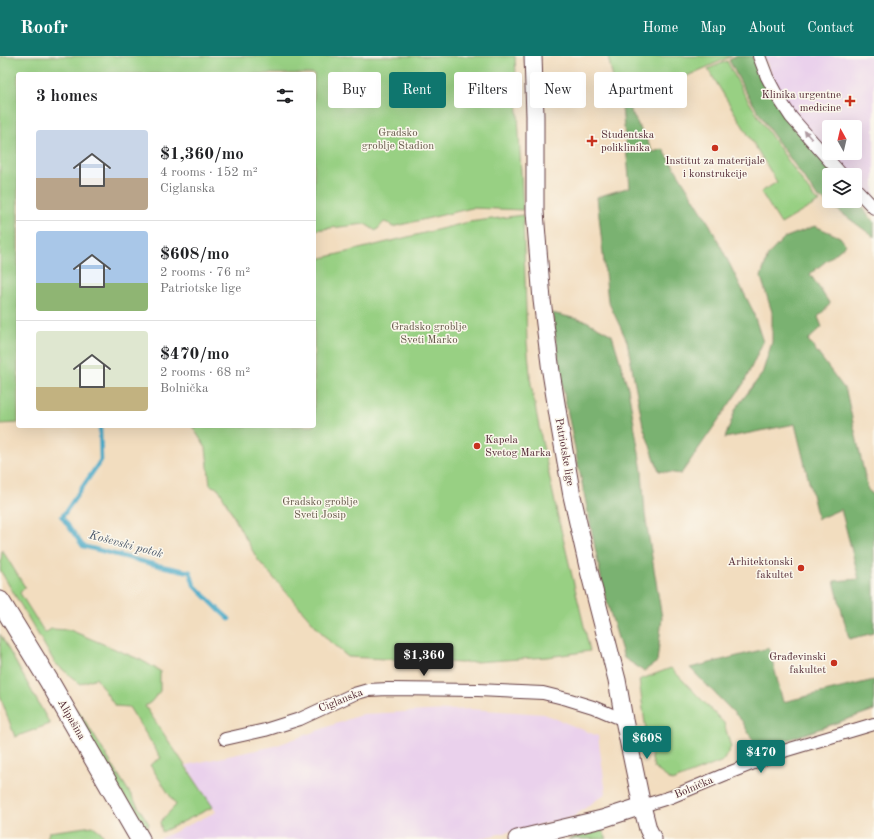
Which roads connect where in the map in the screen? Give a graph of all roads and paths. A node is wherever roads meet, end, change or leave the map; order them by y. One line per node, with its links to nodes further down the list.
1 (533, 56): 7 (street, Patriotske lige)
2 (759, 56): 3 (street, one-way to 2)
3 (836, 168)
4 (862, 195): 5 (street)
5 (874, 208)
6 (0, 601): 11 (main road, Alipašina)
7 (624, 720): 9 (street, Ciglanska); 10 (street, Patriotske lige)
8 (874, 724): 10 (street, Bolnička)
9 (225, 739)
10 (642, 806): 12 (street, Bolnička); 13 (street, Patriotske lige)
11 (140, 839)
12 (517, 839)
13 (653, 839)

